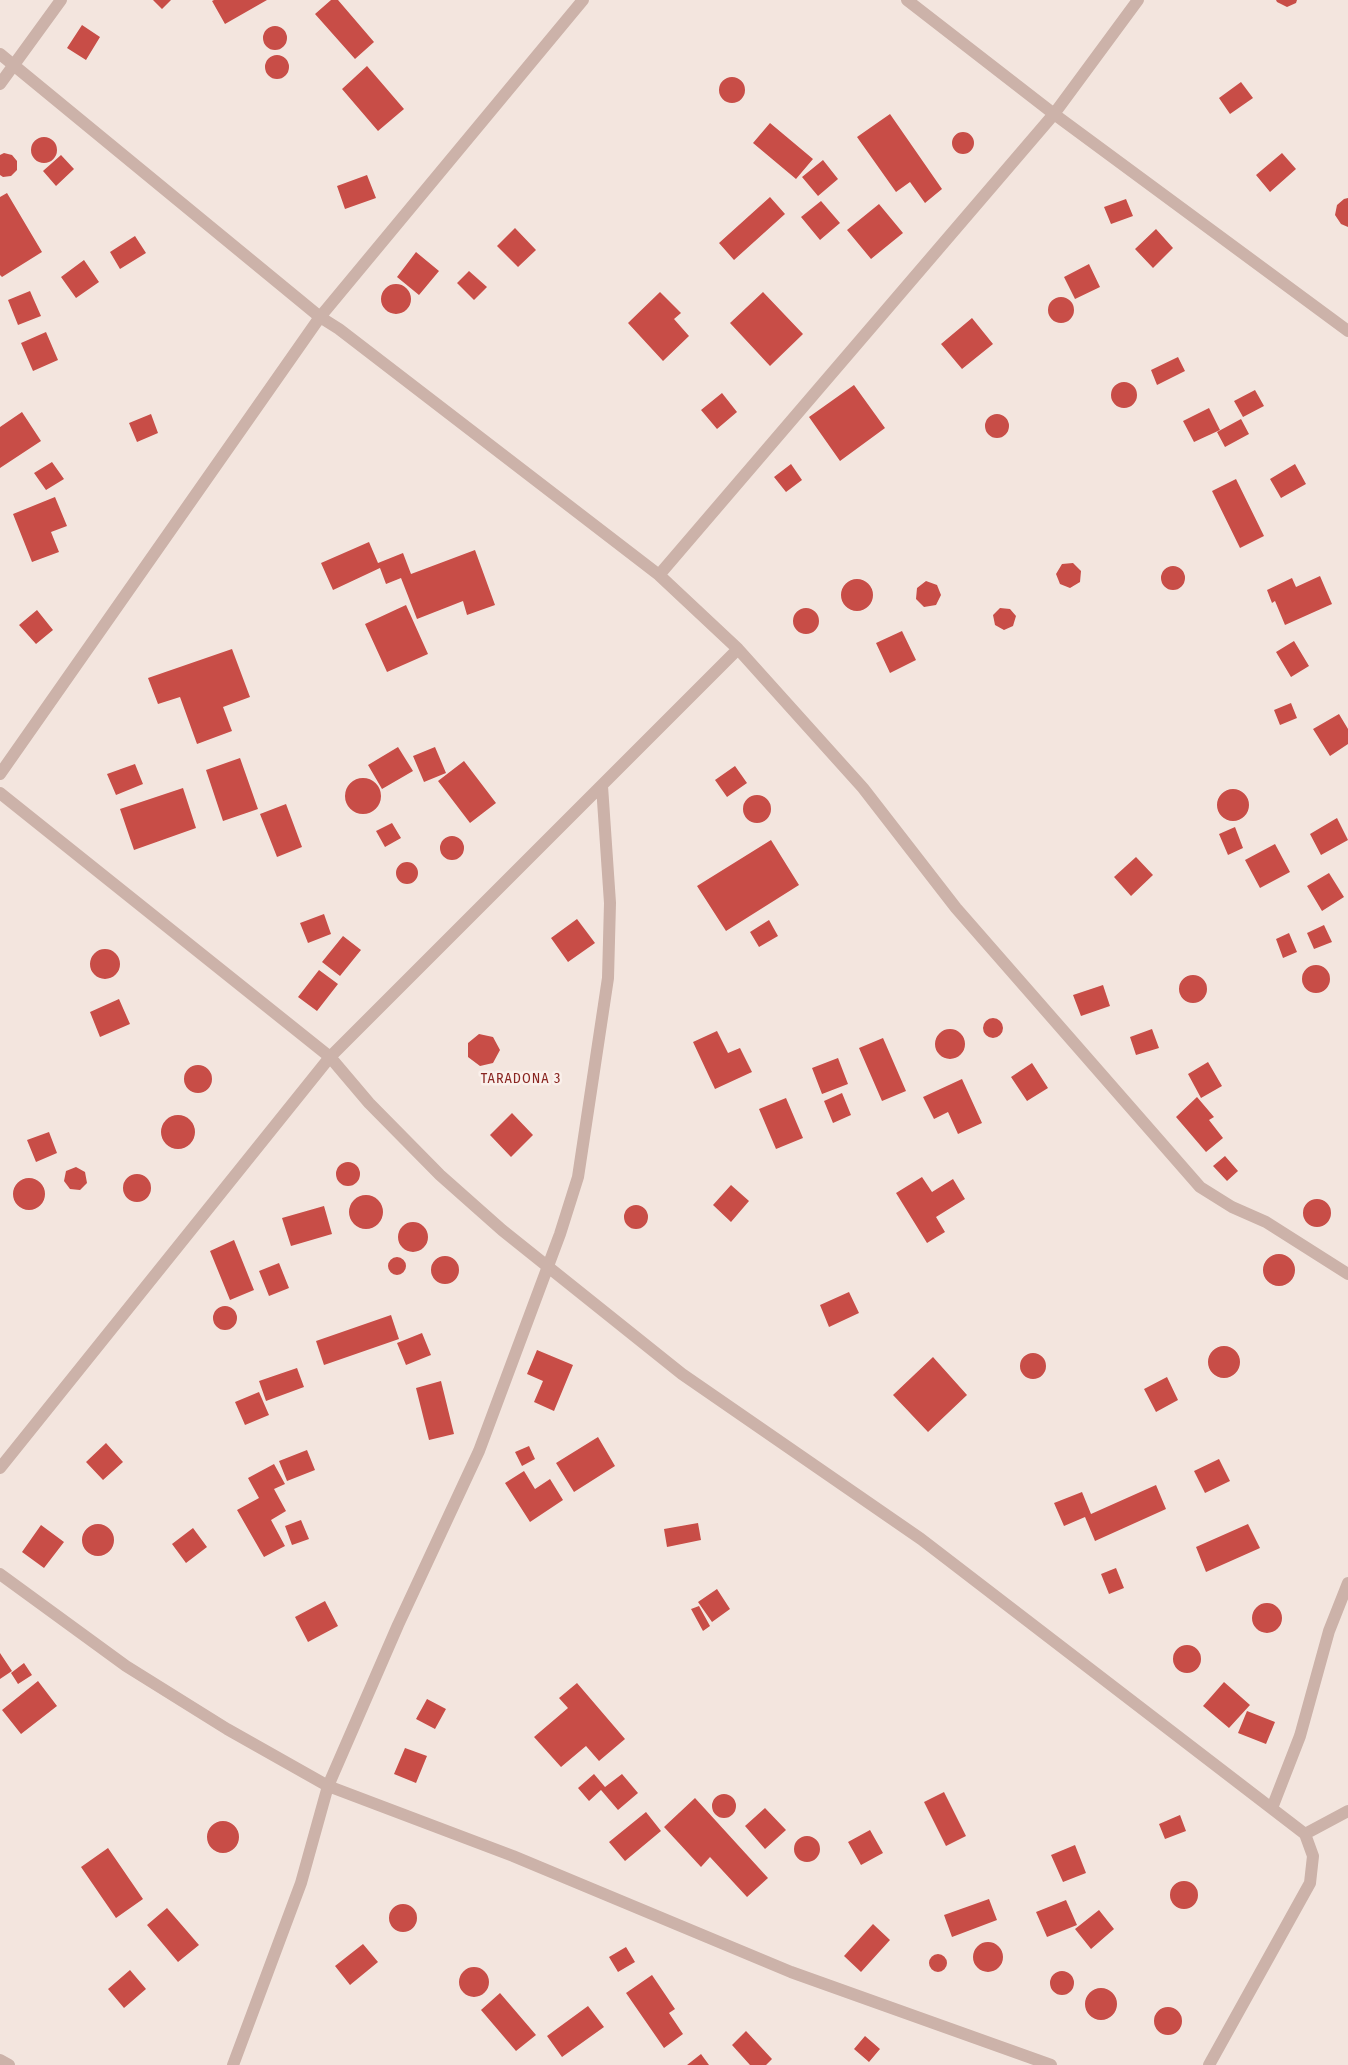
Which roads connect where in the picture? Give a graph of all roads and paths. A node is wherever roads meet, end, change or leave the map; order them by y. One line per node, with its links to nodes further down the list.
1 (61, 0): 6 (street)
2 (583, 0): 9 (street)
3 (907, 0): 8 (street)
4 (1138, 0): 8 (street)
5 (0, 54): 6 (street)
6 (14, 65): 7 (street); 9 (street)
7 (0, 84)
8 (1054, 114): 10 (street); 11 (street)
9 (320, 317): 11 (street); 13 (street)
10 (1348, 330)
11 (659, 575): 12 (street)
12 (738, 648): 14 (street); 18 (street)
13 (0, 774)
14 (602, 786): 16 (street); 17 (street)
15 (0, 792): 16 (street)
16 (330, 1057): 17 (street); 19 (street)
17 (547, 1266): 22 (street); 23 (street)
18 (1348, 1274)
19 (0, 1468)
20 (0, 1574): 22 (street)
21 (1348, 1583): 23 (street)
22 (328, 1786): 28 (street); 29 (street)
23 (1272, 1808): 25 (street)
24 (1348, 1811): 25 (street)
25 (1305, 1834): 30 (street)
26 (0, 2060): 27 (street)
27 (9, 2065)
28 (233, 2065)
29 (1051, 2065)
30 (1209, 2065)

